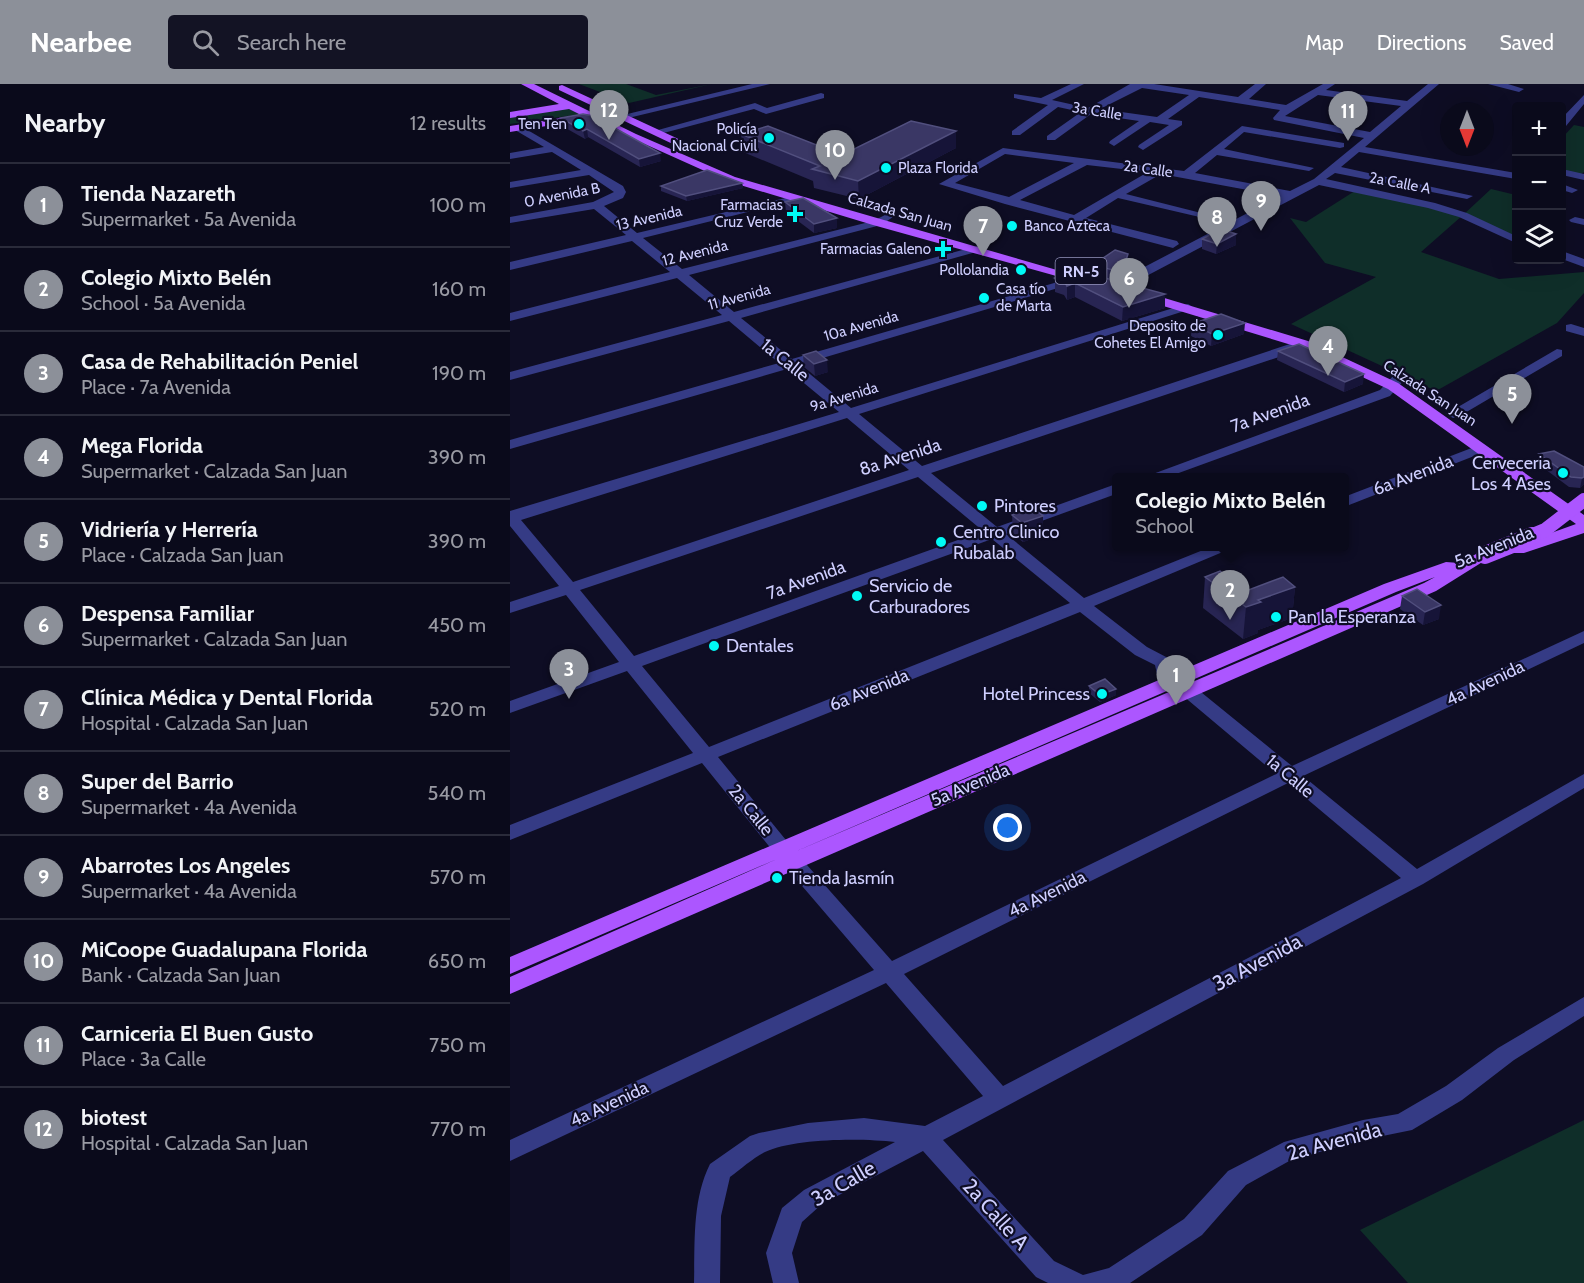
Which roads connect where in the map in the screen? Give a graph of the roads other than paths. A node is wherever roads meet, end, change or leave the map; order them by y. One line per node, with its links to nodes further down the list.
1 (526, 84): 25 (main road, Calzada San Juan / RN-5)
2 (552, 84): 19 (main road, Calzada San Juan / RN-5)
3 (726, 84): 18 (street)
4 (765, 84): 22 (street)
5 (1079, 84): 21 (street)
6 (1135, 84): 7 (street)
7 (1141, 84): 14 (street); 29 (street)
8 (1261, 84): 20 (street)
9 (1330, 84): 13 (street)
10 (1434, 84): 24 (street)
11 (1493, 84): 12 (street)
12 (1520, 89)
13 (1316, 92): 24 (street); 26 (street)
14 (1197, 94): 20 (street); 35 (street)
15 (821, 96): 34 (street)
16 (1017, 96): 21 (street, 3a Calle)
17 (1584, 98): 28 (street)
18 (659, 99): 22 (street); 27 (street)
19 (592, 100): 25 (main road); 27 (main road, Calzada San Juan / RN-5)
20 (1241, 100): 26 (street)
21 (1042, 101): 23 (street, 3a Calle)
22 (676, 104): 33 (street); 34 (street)
23 (1056, 104): 29 (street, 3a Calle); 41 (street)
24 (1407, 104): 42 (street)
25 (572, 105): 30 (main road); 32 (main road, Calzada San Juan / RN-5)
26 (1288, 108): 42 (street)
27 (611, 110): 32 (main road); 33 (main road, Calzada San Juan / RN-5)
28 (1579, 110): 36 (street)
29 (1089, 111): 35 (street, 3a Calle); 43 (street)
30 (532, 112): 31 (main road); 37 (main road)
31 (510, 115)
32 (591, 116): 37 (main road); 62 (main road, Calzada San Juan / RN-5)
33 (624, 116): 40 (main road, Calzada San Juan / RN-5)
34 (714, 117): 38 (street); 40 (street)
35 (1154, 119): 44 (street); 46 (street, 3a Calle)
36 (1566, 120)
37 (561, 122): 39 (main road)
38 (728, 124)
39 (515, 128): 47 (street)
40 (656, 132): 62 (main road, Calzada San Juan / RN-5)
41 (1016, 133)
42 (1372, 136): 48 (street)
43 (1051, 138)
44 (1114, 143)
45 (1340, 145): 49 (street)
46 (1143, 147)
47 (554, 149): 50 (street); 55 (street)
48 (1358, 149): 53 (street); 57 (street)
49 (1215, 151): 52 (street); 58 (street)
50 (510, 156)
51 (1086, 161): 54 (street, 2a Calle); 66 (street); 66 (street, 2a Calle)
52 (1309, 168)
53 (1333, 169): 60 (street); 65 (street, 2a Calle A)
54 (1160, 170): 58 (street, 2a Calle); 63 (street)
55 (591, 171): 61 (street); 67 (street, 0 Avenida B)
56 (1566, 173): 59 (street)
57 (1512, 174)
58 (1186, 175): 64 (street, 2a Calle)
59 (1584, 177)
60 (1318, 181): 64 (street); 73 (street)
61 (510, 185)
62 (791, 193): 70 (main road, Calzada San Juan / RN-5); 72 (street, 13 Avenida)
63 (1118, 195): 68 (street); 71 (street)
64 (1290, 195): 80 (street)
65 (1467, 196)
66 (1010, 202): 68 (street)
67 (597, 205): 69 (street, 0 Avenida B); 72 (street, 1a Calle)
68 (1075, 219): 74 (street)
69 (510, 220)
70 (882, 220): 75 (main road, Calzada San Juan / RN-5); 79 (street, 12 Avenida); 80 (main road, Calzada San Juan / RN-5)
71 (1217, 220)
72 (635, 237): 78 (street, 13 Avenida); 79 (street, 1a Calle)
73 (1512, 238)
74 (1173, 244)
75 (976, 250): 80 (main road, Calzada San Juan / RN-5); 83 (street, 11 Avenida)
76 (1566, 256): 77 (street)
77 (1584, 263)
78 (510, 267)
79 (679, 274): 82 (street, 12 Avenida); 83 (street, 1a Calle)
80 (1103, 279): 81 (main road, Calzada San Juan / RN-5); 86 (street, 10a Avenida); 88 (main road, Calzada San Juan / RN-5)
81 (1188, 308): 84 (main road, Calzada San Juan / RN-5); 89 (street, 9a Avenida)
82 (510, 316)
83 (732, 316): 86 (street, 1a Calle); 87 (street, 11 Avenida)
84 (1303, 344): 88 (main road, Calzada San Juan / RN-5); 93 (street, 8a Avenida)
85 (1557, 353): 90 (street)
86 (789, 364): 89 (street, 1a Calle); 91 (street, 10a Avenida)
87 (510, 376)
88 (1396, 382): 90 (main road, Calzada San Juan / RN-5); 92 (main road, Calzada San Juan / RN-5); 94 (street, 7a Avenida)
89 (849, 413): 93 (street, 1a Calle); 100 (street, 9a Avenida)
90 (1453, 414): 99 (main road, Calzada San Juan / RN-5)
91 (510, 445)
92 (1482, 448): 96 (street, 6a Avenida); 98 (main road, Calzada San Juan / RN-5)
93 (920, 471): 103 (street, 1a Calle); 106 (street, 8a Avenida)
94 (1160, 473)
95 (1112, 490): 103 (street, 7a Avenida)
96 (1349, 500)
97 (1584, 500): 105 (main road, 5a Avenida, bridge)
98 (1561, 506): 101 (main road, Calzada San Juan / RN-5); 105 (main road, 5a Avenida)
99 (1584, 507)
100 (510, 517): 106 (street, 2a Calle)
101 (1584, 522)
102 (1584, 528): 105 (main road, 5a Avenida)
103 (995, 533): 107 (street, 1a Calle); 110 (street, 7a Avenida)
104 (1216, 551): 107 (street, 6a Avenida)
105 (1424, 582): 111 (main road, 5a Avenida)
106 (569, 588): 108 (street, 8a Avenida); 110 (street, 2a Calle)
107 (1081, 604): 111 (street, 1a Calle); 113 (street, 6a Avenida)
108 (510, 608)
109 (1584, 636): 114 (street, 4a Avenida)
110 (631, 664): 112 (street, 7a Avenida); 113 (street, 2a Calle)
111 (1178, 681): 114 (street, 1a Calle); 117 (main road, 5a Avenida)
112 (510, 707)
113 (706, 755): 116 (street, 6a Avenida); 117 (street, 2a Calle)
114 (1289, 775): 118 (street, 1a Calle); 120 (street, 4a Avenida)
115 (1582, 784): 118 (street, 3a Avenida)
116 (510, 833)
117 (787, 854): 119 (main road, 5a Avenida); 120 (street, 2a Calle); 121 (main road, 5a Avenida)
118 (1416, 879): 123 (street, 3a Avenida)
119 (510, 966)
120 (891, 971): 123 (street, 2a Calle); 125 (street, 4a Avenida)
121 (510, 986)
122 (1584, 1005): 129 (street, 2a Avenida)
123 (999, 1098): 124 (street, 3a Avenida)
124 (925, 1136): 126 (street); 127 (street, 3a Calle); 128 (street, 2a Calle A)
125 (510, 1150)
126 (707, 1283)
127 (786, 1283)
128 (1074, 1283)
129 (1092, 1283)

